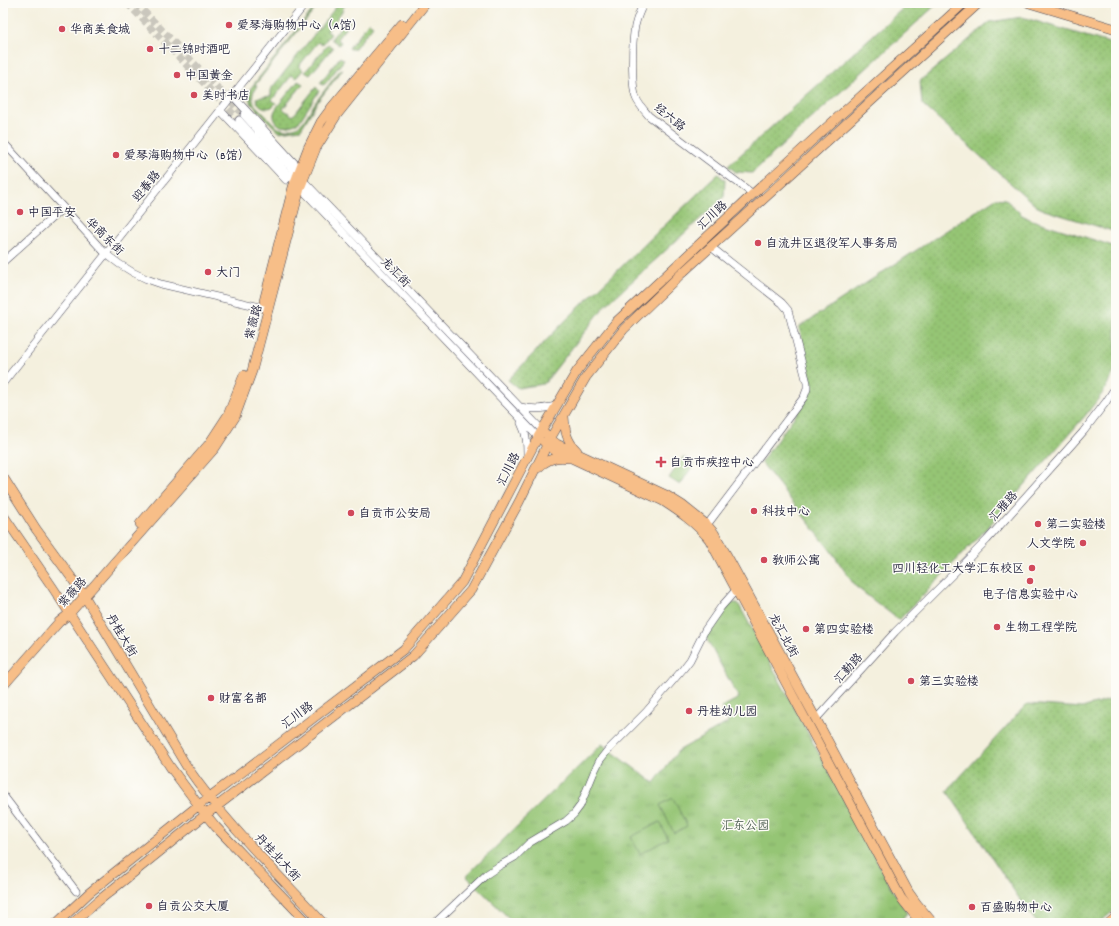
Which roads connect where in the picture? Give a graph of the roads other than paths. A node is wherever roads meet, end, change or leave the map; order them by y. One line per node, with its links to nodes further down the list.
1 (306, 3): 9 (street, 迎春路)
2 (420, 3): 13 (main road, 紫薇路)
3 (426, 3): 13 (main road, 紫薇路)
4 (644, 3): 14 (street, 经六路)
5 (964, 3): 14 (main road, 汇川路)
6 (979, 3): 16 (main road, 汇川路)
7 (1030, 3): 8 (main road)
8 (1116, 29)
9 (232, 96): 10 (street, 迎春路); 13 (street)
10 (220, 110): 13 (street); 17 (street, 迎春路)
11 (241, 118): 13 (street, 龙汇街)
12 (3, 142): 15 (street, 华商东街)
13 (298, 180): 19 (main road, 紫薇路); 23 (street, 龙汇街); 24 (street, 龙汇街)
14 (753, 194): 22 (main road, 汇川路)
15 (63, 208): 17 (street, 华商东街); 18 (street)
16 (711, 247): 25 (main road, 汇川路); 33 (street)
17 (106, 254): 19 (street, 华商东街); 20 (street, 迎春路)
18 (3, 262)
19 (266, 309): 35 (main road, 紫薇路)
20 (3, 383)
21 (1116, 386): 37 (street, 汇雅路)
22 (556, 406): 23 (street); 26 (main road, 汇川路)
23 (520, 407): 26 (street, 龙汇街)
24 (516, 414): 26 (street, 龙汇街); 29 (street)
25 (564, 414): 27 (main road, 汇川路); 28 (main road)
26 (540, 434): 27 (main road, 龙汇北街); 29 (main road, 汇川路)
27 (548, 442): 28 (main road, 龙汇北街); 30 (main road, 汇川路)
28 (579, 458): 30 (main road); 33 (main road, 龙汇北街); 34 (main road, 龙汇北街)
29 (527, 459): 41 (main road, 汇川路)
30 (534, 472): 43 (main road, 汇川路)
31 (3, 478): 35 (main road, 丹桂大街)
32 (4, 517): 36 (main road, 丹桂北大街)
33 (707, 525): 39 (main road, 龙汇北街)
34 (736, 590): 51 (street); 52 (main road, 龙汇北街)
35 (83, 594): 36 (main road, 紫薇路); 41 (main road, 丹桂大街)
36 (68, 611): 38 (main road, 紫薇路); 42 (main road, 丹桂北大街)
37 (895, 632): 39 (street, 汇勤路)
38 (3, 686)
39 (816, 719): 53 (main road, 龙汇北街)
40 (3, 795): 45 (street)
41 (209, 797): 42 (main road, 汇川路); 43 (main road, 丹桂大街)
42 (199, 805): 44 (main road, 丹桂北大街); 47 (main road, 汇川路)
43 (216, 807): 44 (main road, 汇川路); 50 (main road, 丹桂北大街)
44 (206, 815): 48 (main road, 汇川路); 49 (main road, 丹桂北大街)
45 (76, 891)
46 (1116, 917): 54 (main road)
47 (57, 923)
48 (73, 923)
49 (308, 923)
50 (323, 923)
51 (435, 923)
52 (921, 923)
53 (933, 923)
54 (1109, 923)

